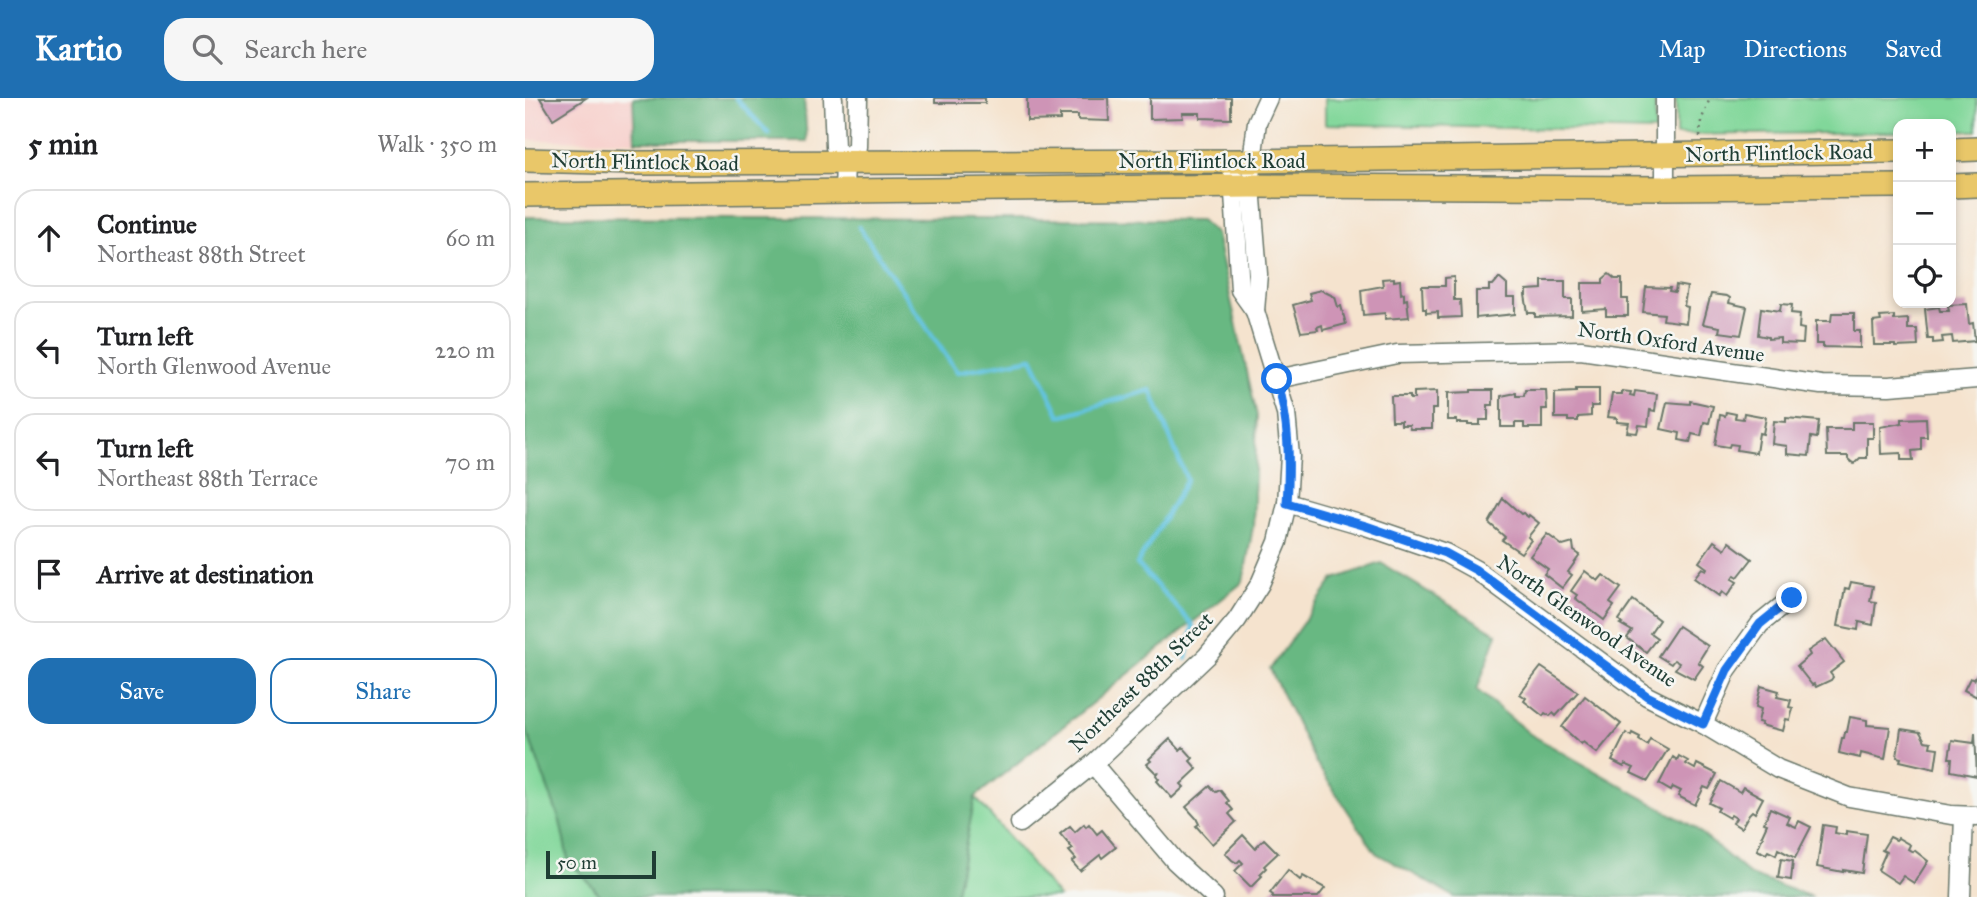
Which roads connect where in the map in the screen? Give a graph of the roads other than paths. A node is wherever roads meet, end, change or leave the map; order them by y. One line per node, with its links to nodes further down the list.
1 (834, 98): 10 (street)
2 (858, 98): 10 (street)
3 (1268, 98): 11 (street, Northeast 88th Street)
4 (1665, 98): 8 (street)
5 (1977, 149): 6 (main road)
6 (1956, 150)
7 (1893, 151): 8 (main road, North Flintlock Road)
8 (1666, 156): 11 (main road, North Flintlock Road); 16 (street)
9 (525, 160): 10 (main road, North Flintlock Road)
10 (845, 161): 11 (main road, North Flintlock Road); 17 (street)
11 (1242, 161): 13 (street, Northeast 88th Street)
12 (1977, 185): 15 (main road)
13 (1242, 186): 16 (main road, North Flintlock Road); 17 (main road, North Flintlock Road); 19 (street, Northeast 88th Street)
14 (1893, 186): 16 (main road, North Flintlock Road)
15 (1956, 186)
16 (1665, 188)
17 (844, 192): 18 (main road, North Flintlock Road)
18 (525, 195)
19 (1277, 379): 20 (street, North Oxford Avenue); 21 (street, Northeast 88th Street)
20 (1977, 379)
21 (1287, 503): 23 (street, North Glenwood Avenue); 24 (street, Northeast 88th Street)
22 (1792, 598): 23 (street)
23 (1703, 724): 25 (street, North Glenwood Avenue)
24 (1093, 764): 26 (street, Northeast 88th Street); 27 (street)
25 (1971, 816): 28 (street)
26 (1020, 823)
27 (1214, 897)
28 (1961, 897)

